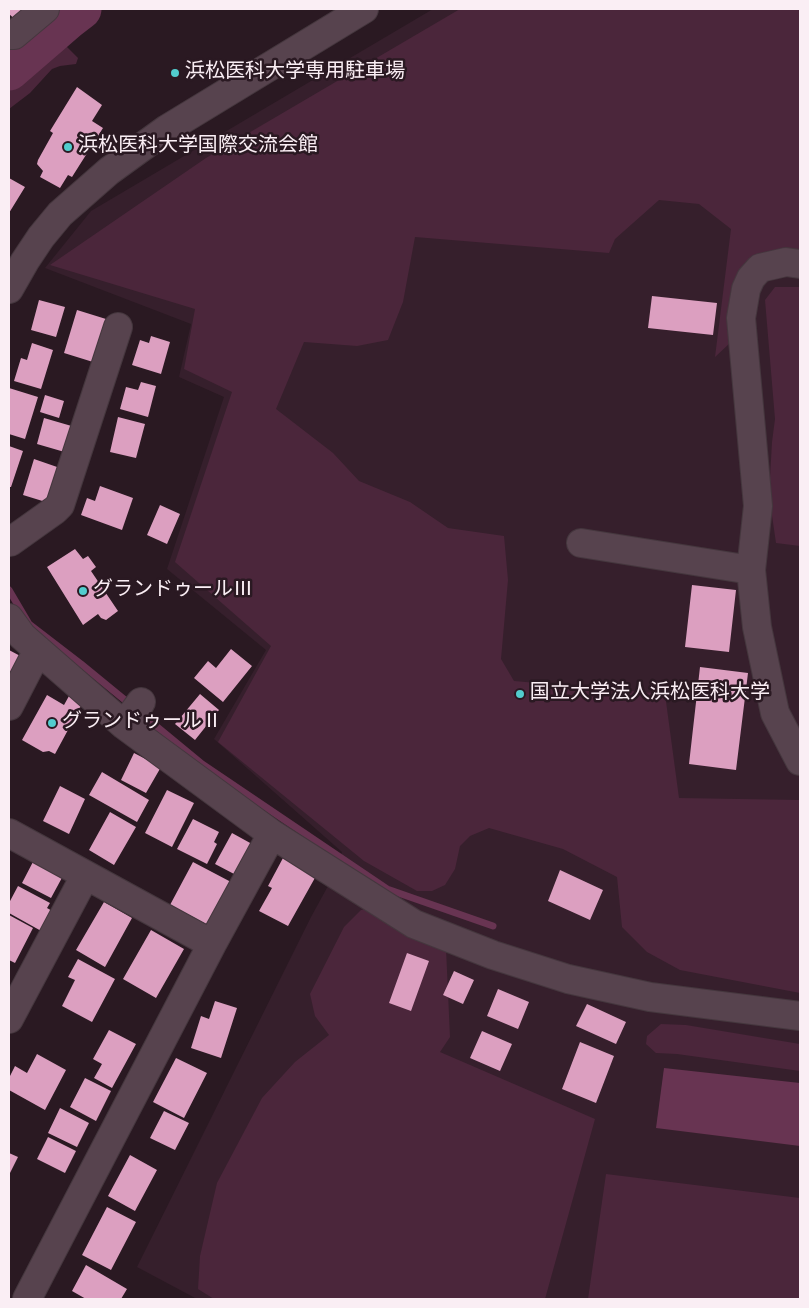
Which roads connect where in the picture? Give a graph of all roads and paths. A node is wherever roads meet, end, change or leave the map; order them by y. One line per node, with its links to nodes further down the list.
1 (45, 9): 3 (street)
2 (364, 9): 5 (street)
3 (9, 35)
4 (800, 264): 9 (street)
5 (9, 289)
6 (118, 327): 7 (street)
7 (9, 541)
8 (581, 543): 9 (street)
9 (751, 570): 15 (street)
10 (9, 618): 11 (street)
11 (38, 650): 13 (street); 14 (street)
12 (141, 702): 14 (street)
13 (9, 706)
14 (124, 725): 17 (street)
15 (800, 760)
16 (9, 833): 18 (street)
17 (272, 834): 19 (street); 20 (street)
18 (85, 876): 19 (street); 21 (street)
19 (212, 944): 22 (street)
20 (800, 1016)
21 (9, 1019)
22 (27, 1299)

